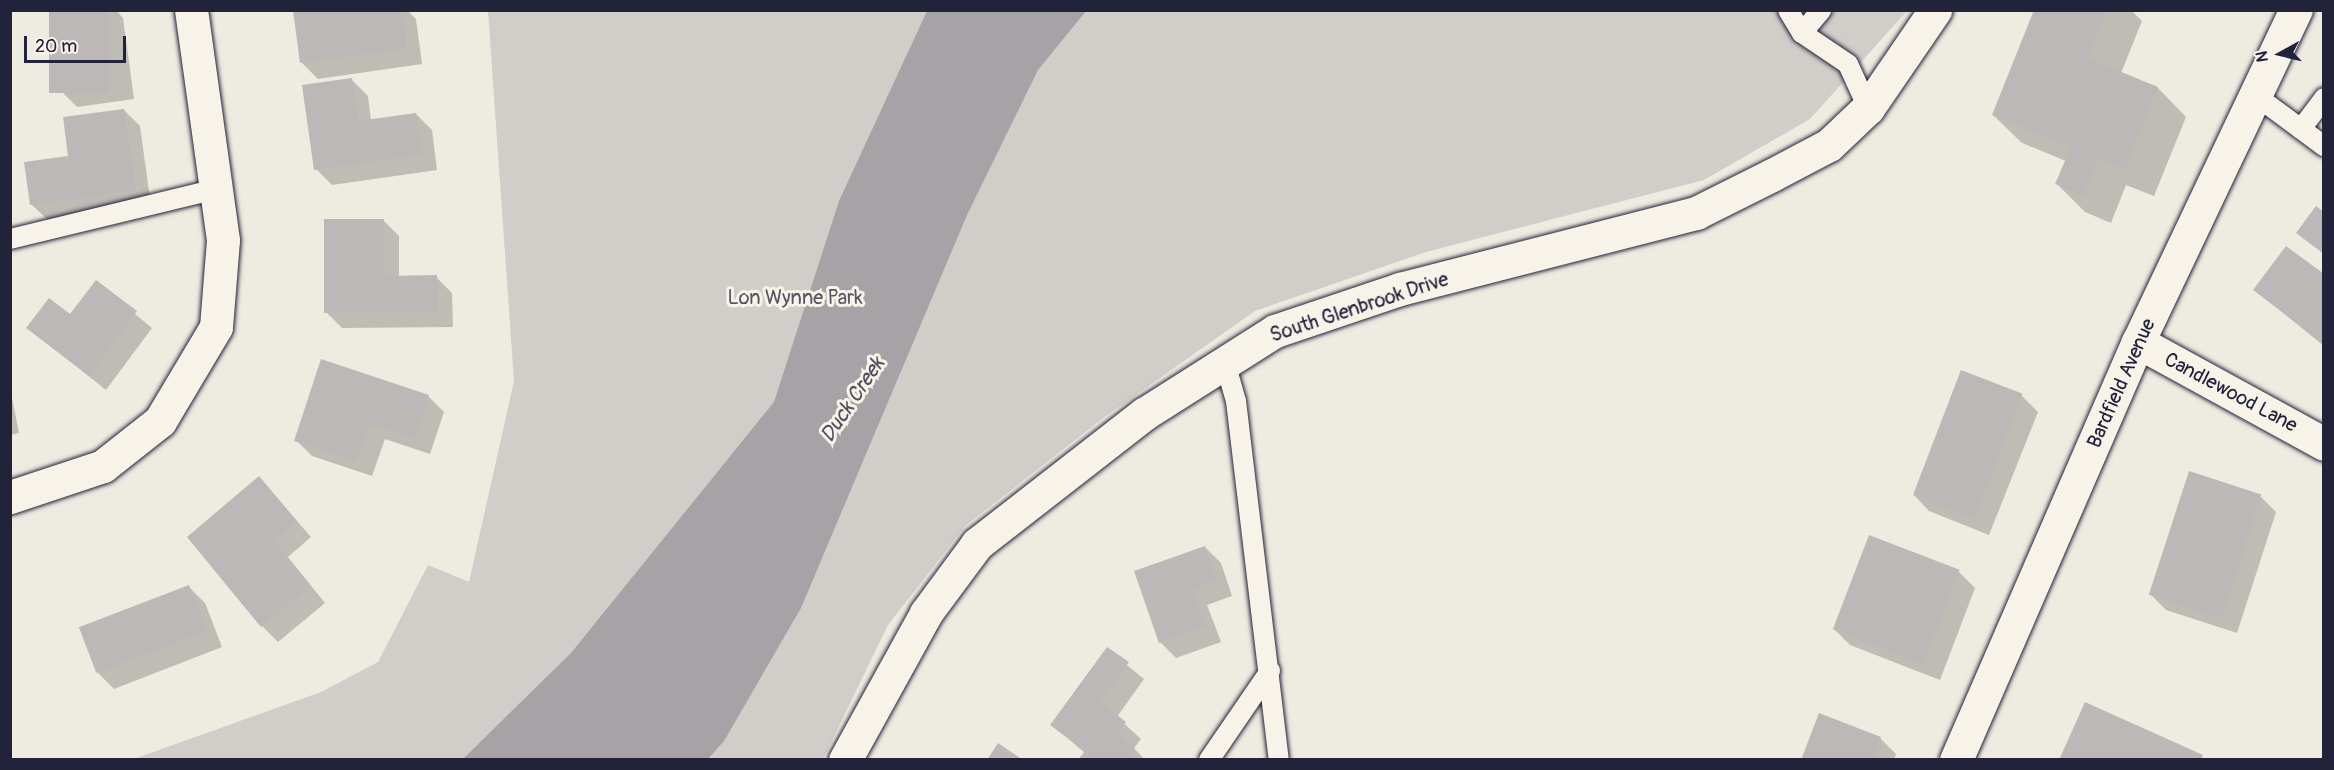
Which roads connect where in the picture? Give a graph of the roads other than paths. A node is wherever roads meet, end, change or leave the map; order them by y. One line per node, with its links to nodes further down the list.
1 (191, 10): 12 (street)
2 (1788, 10): 6 (lane)
3 (1821, 10): 6 (lane)
4 (1935, 10): 9 (street, South Glenbrook Drive)
5 (2293, 12): 7 (street, Bardfield Avenue)
6 (1802, 33): 9 (lane)
7 (2255, 94): 10 (lane); 14 (street, Bardfield Avenue)
8 (2324, 98): 10 (lane)
9 (1868, 108): 15 (street, South Glenbrook Drive)
10 (2301, 129): 11 (lane)
11 (2324, 146)
12 (216, 189): 13 (lane); 17 (street)
13 (10, 239)
14 (2138, 342): 16 (street, Candlewood Lane); 22 (street, Bardfield Avenue)
15 (1224, 359): 18 (lane); 19 (street, South Glenbrook Drive)
16 (2324, 444)
17 (10, 497)
18 (1270, 671): 20 (lane); 21 (lane)
19 (845, 759)
20 (1209, 759)
21 (1279, 759)
22 (1956, 759)

